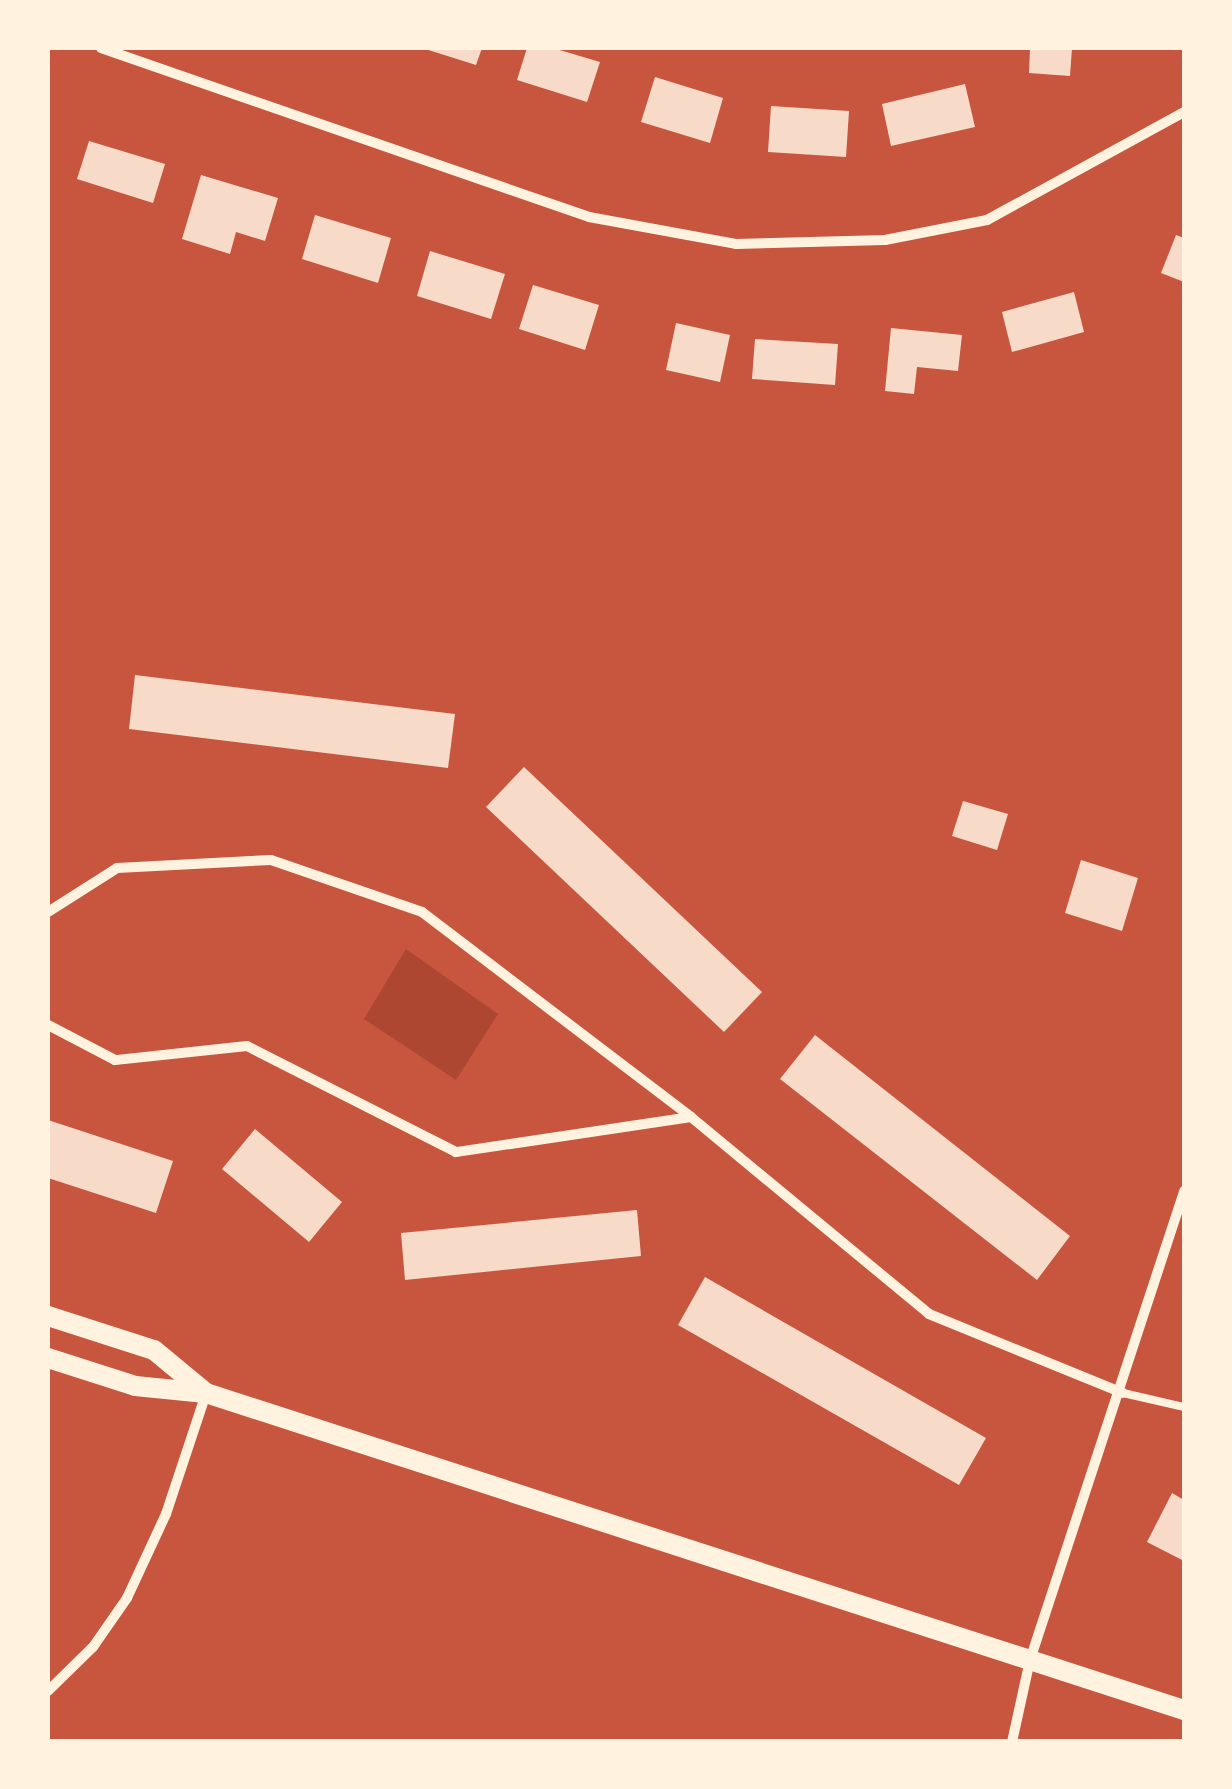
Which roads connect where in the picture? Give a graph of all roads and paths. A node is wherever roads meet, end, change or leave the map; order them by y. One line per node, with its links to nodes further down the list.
1 (101, 48): 2 (street)
2 (1184, 112)
3 (48, 912): 5 (street)
4 (48, 1025): 5 (street)
5 (691, 1116): 10 (street)
6 (1184, 1192): 10 (street)
7 (48, 1316): 9 (main road)
8 (48, 1358): 9 (main road)
9 (206, 1392): 12 (main road); 13 (street)
10 (1123, 1393): 11 (lane); 12 (street)
11 (1184, 1407)
12 (1030, 1660): 14 (main road); 15 (street)
13 (48, 1691)
14 (1184, 1710)
15 (1012, 1742)

